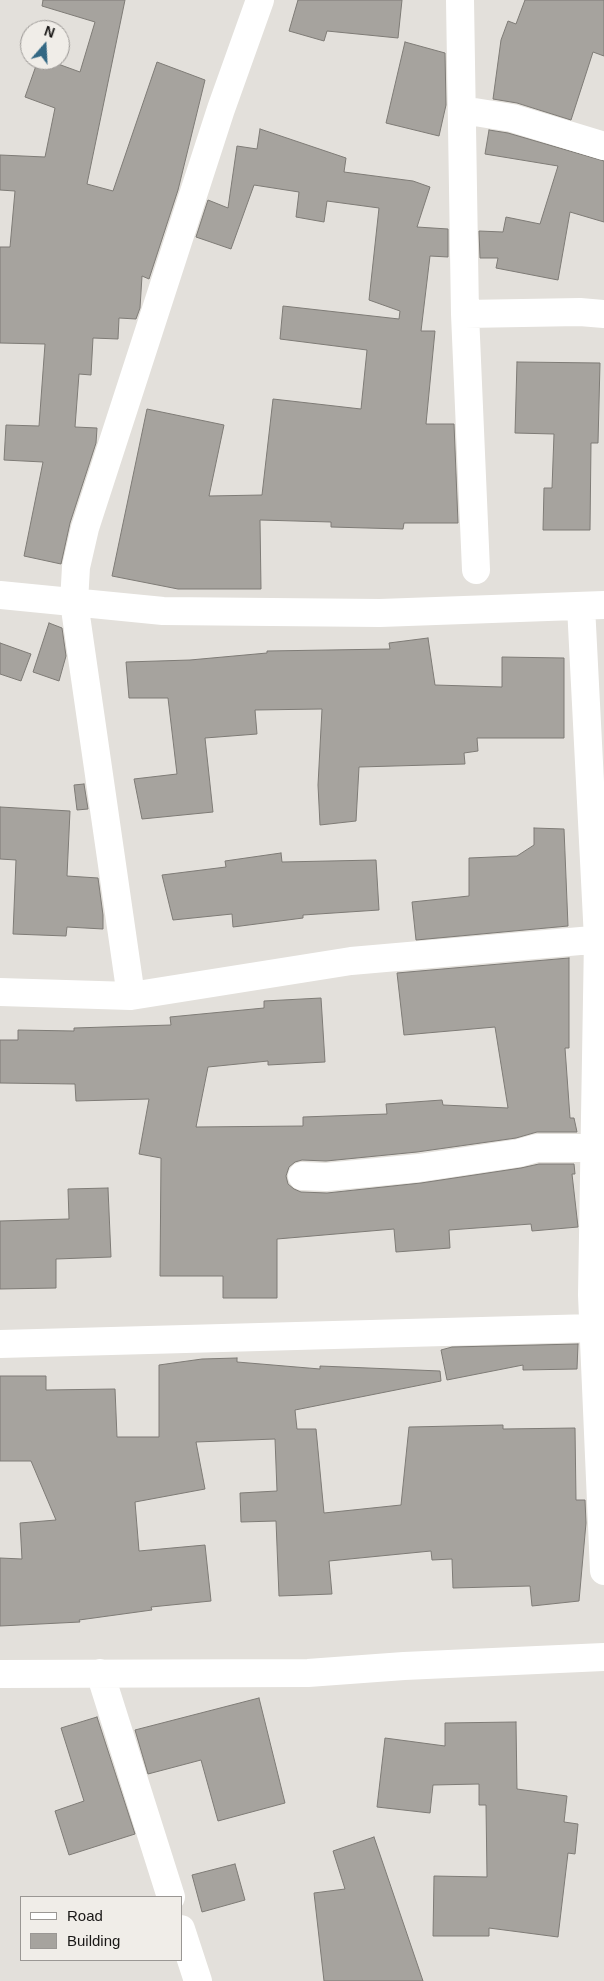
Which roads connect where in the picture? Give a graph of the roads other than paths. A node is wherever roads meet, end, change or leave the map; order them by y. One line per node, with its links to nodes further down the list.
1 (260, 0): 9 (street)
2 (460, 0): 3 (street)
3 (462, 110): 4 (street); 5 (street)
4 (604, 146)
5 (465, 314): 6 (street); 7 (street)
6 (604, 314)
7 (476, 570)
8 (0, 595): 9 (street)
9 (74, 602): 10 (street); 13 (street)
10 (593, 606): 11 (street)
11 (601, 939): 13 (street); 14 (street)
12 (0, 992): 13 (street)
13 (131, 996)
14 (595, 1148): 15 (street); 16 (street)
15 (302, 1176)
16 (598, 1295): 17 (street)
17 (593, 1328): 18 (street); 19 (street)
18 (0, 1344)
19 (604, 1571)
20 (604, 1657): 21 (street)
21 (100, 1673): 22 (street); 23 (street)
22 (0, 1674)
23 (171, 1896)
24 (182, 1932): 25 (street)
25 (198, 1981)

